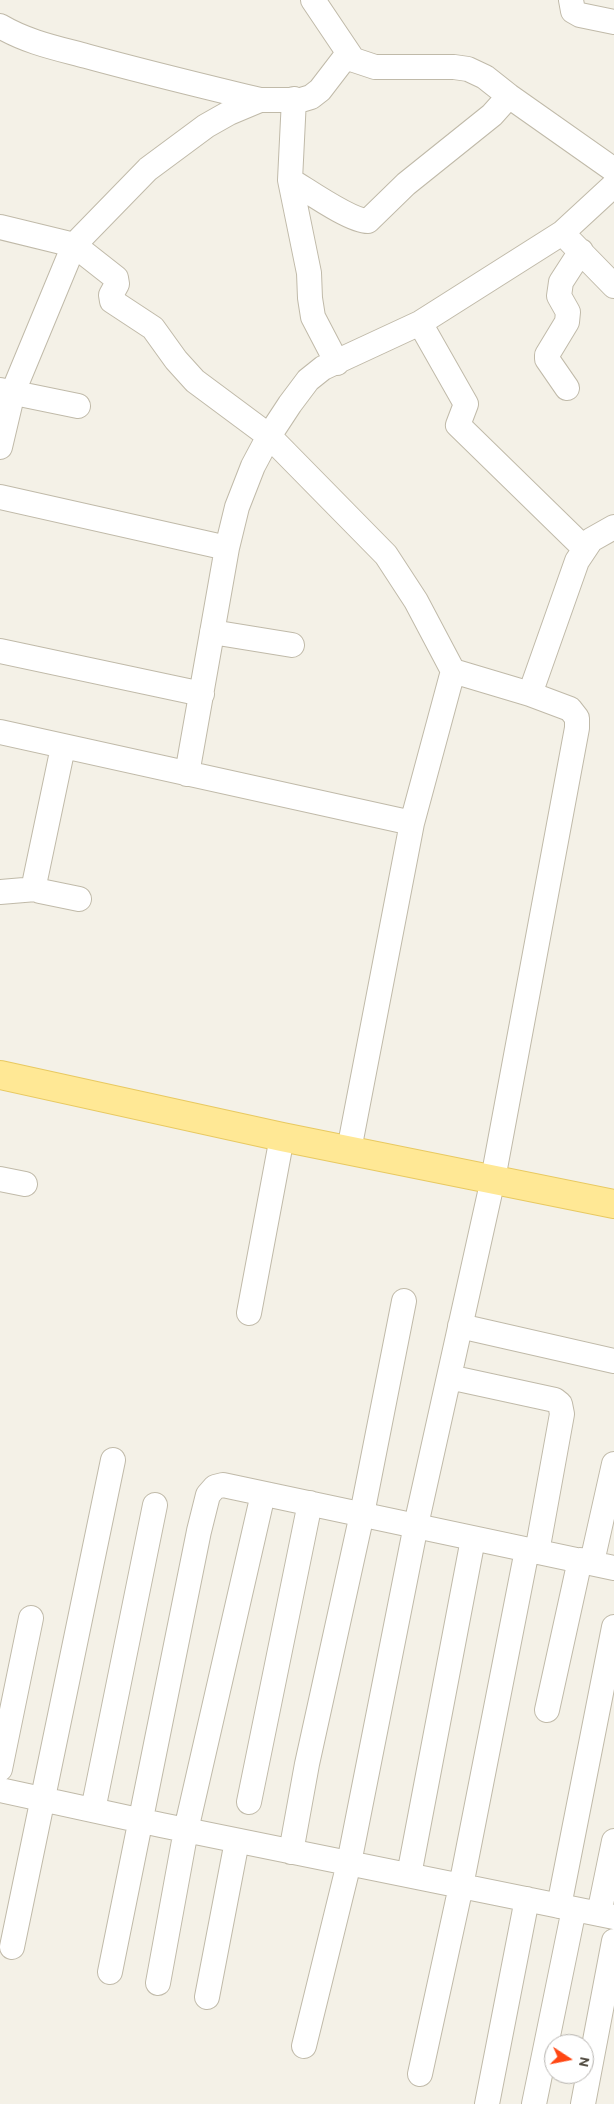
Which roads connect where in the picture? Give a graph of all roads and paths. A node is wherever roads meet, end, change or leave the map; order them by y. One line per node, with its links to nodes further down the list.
1 (313, 0): 5 (street)
2 (571, 0): 3 (street)
3 (614, 22)
4 (0, 26): 8 (street)
5 (352, 58): 6 (street); 7 (street)
6 (509, 96): 9 (street); 10 (street)
7 (294, 99): 8 (street); 10 (street)
8 (260, 100): 14 (street)
9 (614, 170)
10 (290, 180): 18 (street)
11 (614, 185): 13 (street)
12 (0, 228): 14 (street)
13 (562, 233): 15 (street); 17 (street)
14 (74, 245): 20 (street); 22 (street)
15 (581, 251): 16 (street); 19 (street)
16 (614, 286)
17 (420, 323): 18 (street); 27 (street)
18 (338, 363): 22 (street)
19 (567, 388)
20 (7, 391): 21 (street); 23 (street)
21 (78, 406)
22 (269, 436): 26 (street); 31 (street)
23 (0, 447)
24 (0, 497): 26 (street)
25 (614, 527): 27 (street)
26 (227, 548): 28 (street)
27 (584, 548): 33 (street)
28 (212, 632): 29 (street); 32 (street)
29 (292, 646)
30 (0, 651): 32 (street)
31 (453, 671): 33 (street); 37 (street)
32 (202, 694): 36 (street)
33 (530, 694): 45 (street)
34 (0, 732): 35 (street)
35 (63, 747): 36 (street); 38 (street)
36 (188, 774): 37 (street)
37 (412, 822): 43 (street)
38 (36, 889): 39 (street); 40 (street)
39 (0, 892)
40 (79, 899)
41 (0, 1075): 42 (main road)
42 (282, 1137): 43 (main road); 49 (street)
43 (349, 1150): 45 (main road)
44 (0, 1179): 46 (street)
45 (493, 1179): 47 (main road); 50 (street)
46 (25, 1184)
47 (614, 1204)
48 (404, 1301): 58 (street)
49 (249, 1313)
50 (460, 1326): 51 (street); 52 (street)
51 (614, 1361)
52 (449, 1377): 59 (street); 61 (street)
53 (112, 1460): 68 (street)
54 (614, 1464): 62 (street)
55 (263, 1494): 56 (street); 71 (street); 72 (street)
56 (310, 1503): 58 (street); 69 (street)
57 (156, 1505): 70 (street)
58 (362, 1514): 59 (street); 75 (street)
59 (416, 1526): 60 (street); 76 (street)
60 (473, 1539): 61 (street); 77 (street)
61 (532, 1551): 62 (street); 78 (street)
62 (595, 1563): 65 (street)
63 (31, 1618): 66 (street)
64 (614, 1627): 80 (street)
65 (547, 1710)
66 (0, 1769)
67 (0, 1790): 68 (street)
68 (43, 1799): 70 (street); 83 (street)
69 (249, 1802)
70 (93, 1810): 71 (street)
71 (142, 1821): 72 (street); 84 (street)
72 (186, 1830): 73 (street); 85 (street)
73 (238, 1841): 75 (street); 86 (street)
74 (614, 1841): 81 (street)
75 (291, 1852): 76 (street)
76 (349, 1863): 77 (street); 87 (street)
77 (409, 1876): 78 (street)
78 (461, 1886): 79 (street); 88 (street)
79 (528, 1900): 80 (street); 89 (street)
80 (566, 1907): 81 (street); 90 (street)
81 (607, 1916)
82 (614, 1941): 91 (street)
83 (12, 1946)
84 (110, 1972)
85 (158, 1982)
86 (207, 1997)
87 (304, 2046)
88 (420, 2074)
89 (487, 2104)
90 (534, 2104)
91 (583, 2104)

